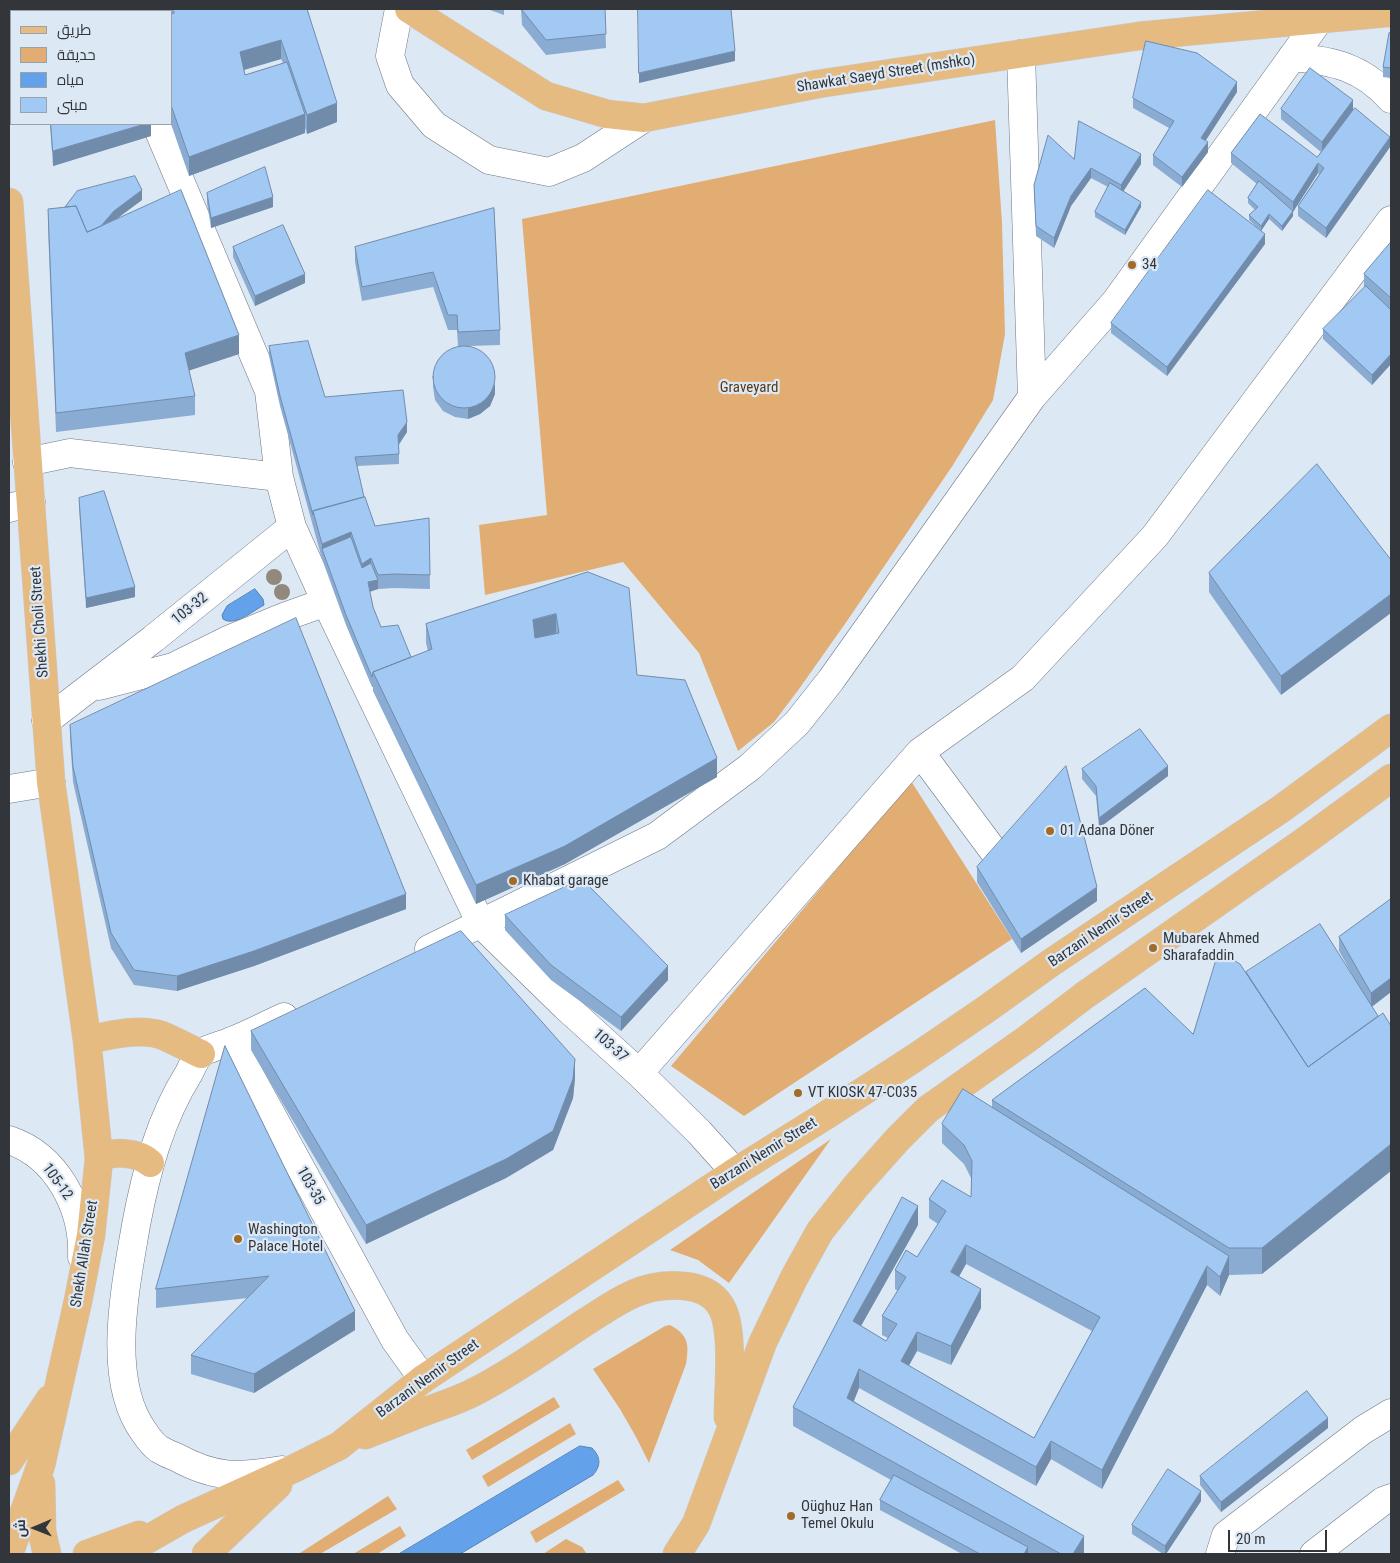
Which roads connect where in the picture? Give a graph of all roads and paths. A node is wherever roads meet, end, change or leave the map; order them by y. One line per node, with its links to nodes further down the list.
1 (399, 9): 8 (street)
2 (409, 9): 8 (main road, Shawkat Saeyd Street (mshko))
3 (1391, 13): 4 (main road, Shawkat Saeyd Street (mshko))
4 (1319, 20): 5 (main road, Shawkat Saeyd Street (mshko)); 6 (street)
5 (1021, 54): 8 (main road, Shawkat Saeyd Street (mshko)); 13 (street)
6 (1292, 57): 7 (street); 13 (street)
7 (1391, 99)
8 (644, 118)
9 (156, 125): 15 (street)
10 (9, 202): 12 (main road, Shekhi Choli Street)
11 (1391, 220): 25 (street)
12 (13, 330): 14 (main road, Shekhi Choli Street)
13 (1032, 397): 30 (street)
14 (27, 462): 15 (street); 16 (main road, Shekhi Choli Street)
15 (279, 477): 17 (street)
16 (20, 505): 22 (main road, Shekhi Choli Street)
17 (292, 527): 18 (street); 19 (street, 103-32)
18 (326, 602): 19 (street, 103-32); 23 (street)
19 (128, 669): 20 (street); 22 (street, 103-32)
20 (145, 704)
21 (413, 716): 23 (street)
22 (46, 721): 27 (main road, Shekhi Choli Street)
23 (386, 725): 30 (street)
24 (1391, 728): 40 (main road, Barzani Nemir Street)
25 (920, 752): 29 (street); 36 (street)
26 (1391, 778): 45 (main road)
27 (51, 782): 28 (street); 33 (main road, Shekhi Choli Street)
28 (9, 789)
29 (995, 853)
30 (481, 924): 31 (street); 36 (street, 103-37)
31 (407, 959)
32 (310, 1004): 34 (street)
33 (87, 1040): 35 (main road); 38 (main road, Shekh Allah Street)
34 (231, 1041): 35 (street); 42 (street, 103-35)
35 (200, 1054): 39 (street)
36 (639, 1073): 40 (street, 103-37)
37 (9, 1140): 41 (street, 105-12)
38 (99, 1159): 39 (main road); 41 (main road, Shekh Allah Street)
39 (150, 1162): 49 (street)
40 (735, 1172): 42 (main road, Barzani Nemir Street)
41 (78, 1301): 43 (main road, Shekh Allah Street)
42 (423, 1379): 46 (main road, Barzani Nemir Street)
43 (59, 1386): 47 (main road); 48 (main road, Shekh Allah Street)
44 (1391, 1413): 60 (street)
45 (727, 1438): 46 (main road); 52 (main road)
46 (338, 1446): 49 (main road, Barzani Nemir Street)
47 (9, 1461)
48 (41, 1465): 53 (main road); 54 (main road)
49 (295, 1468): 51 (main road, Barzani Nemir Street); 57 (main road)
50 (1391, 1498): 61 (street)
51 (183, 1519): 55 (main road); 56 (main road, Barzani Nemir Street)
52 (696, 1524): 58 (main road); 59 (main road)
53 (9, 1554)
54 (46, 1554)
55 (87, 1554)
56 (122, 1554)
57 (206, 1554)
58 (678, 1554)
59 (690, 1554)
60 (1220, 1554)
61 (1314, 1554)

